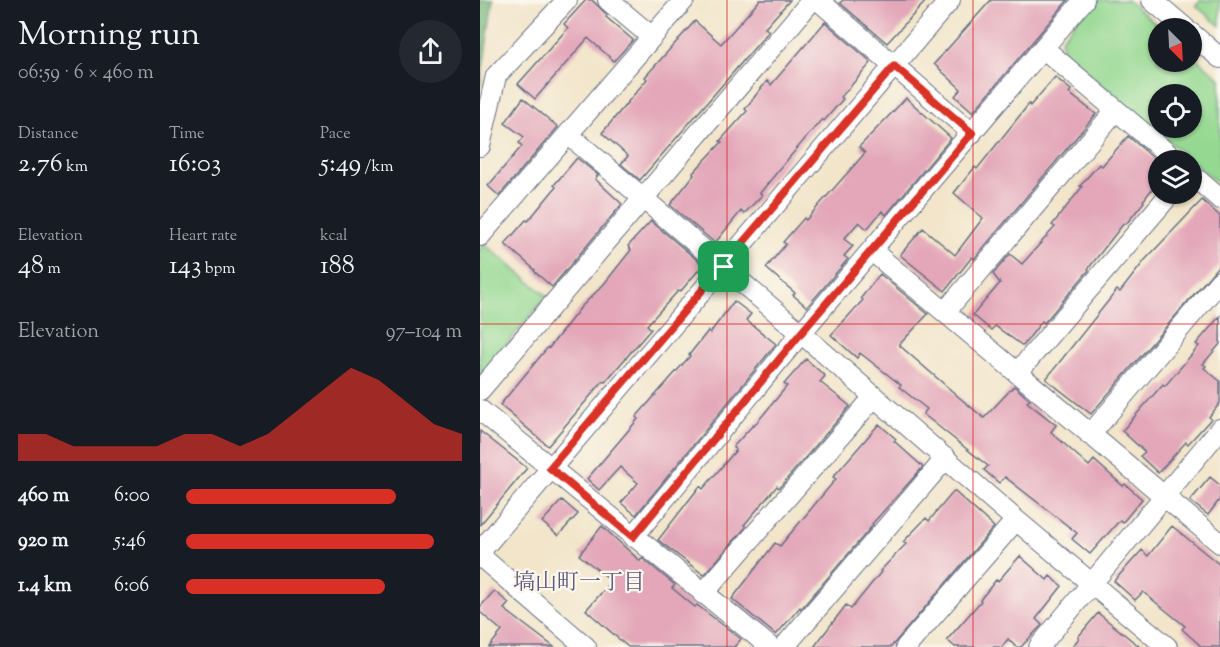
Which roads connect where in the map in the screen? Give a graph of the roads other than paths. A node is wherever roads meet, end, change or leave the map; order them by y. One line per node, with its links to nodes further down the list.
1 (567, 0): 18 (street)
2 (608, 0): 10 (street)
3 (684, 0): 10 (street)
4 (812, 0): 21 (street)
5 (818, 0): 14 (street)
6 (950, 0): 14 (street)
7 (1084, 0): 12 (street)
8 (1152, 0): 9 (street)
9 (1173, 18)
10 (652, 37): 17 (street)
11 (1202, 42): 13 (street)
12 (1043, 48): 15 (street); 16 (street)
13 (1220, 58)
14 (894, 66): 16 (street); 26 (street)
15 (1116, 110): 19 (street); 28 (street)
16 (972, 133): 25 (street)
17 (569, 135): 21 (street); 24 (street)
18 (480, 146)
19 (1162, 150)
20 (1202, 183): 22 (street)
21 (643, 199): 26 (street); 31 (street)
22 (1220, 199)
23 (1161, 204): 30 (street)
24 (484, 223)
25 (872, 251): 28 (street); 29 (street)
26 (724, 267): 29 (street); 37 (street)
27 (1220, 281): 35 (street)
28 (945, 312): 30 (street)
29 (801, 333): 32 (street); 40 (street)
30 (1017, 373): 35 (street)
31 (480, 390)
32 (874, 397): 36 (street); 44 (street)
33 (480, 410): 37 (street)
34 (1220, 429): 38 (street)
35 (1090, 435): 38 (street)
36 (946, 458): 39 (street); 47 (street)
37 (550, 468): 40 (street); 42 (street)
38 (1163, 496): 41 (street); 43 (street)
39 (1016, 520): 43 (street); 48 (street)
40 (633, 537): 44 (street)
41 (1220, 543)
42 (480, 555): 45 (street)
43 (1092, 583): 49 (street); 50 (street)
44 (703, 594): 46 (street)
45 (586, 647)
46 (770, 647)
47 (784, 647)
48 (906, 647)
49 (1039, 647)
50 (1167, 647)

